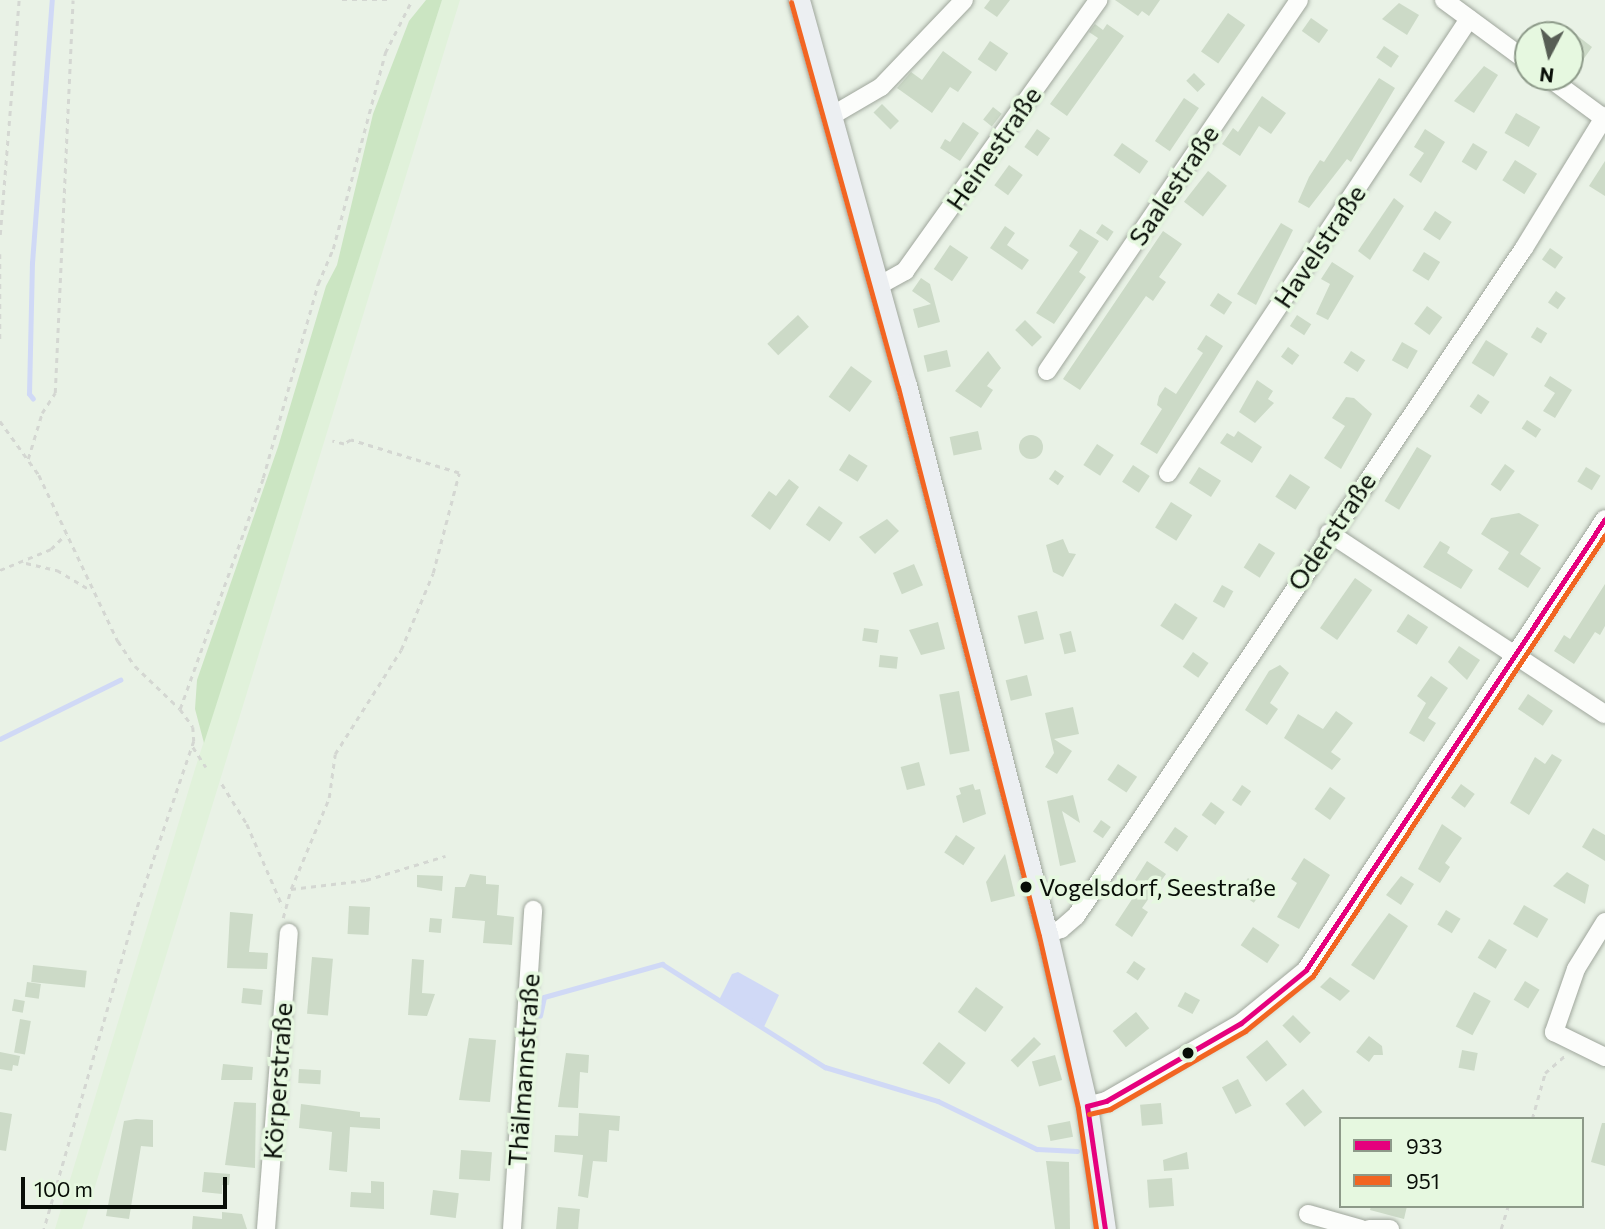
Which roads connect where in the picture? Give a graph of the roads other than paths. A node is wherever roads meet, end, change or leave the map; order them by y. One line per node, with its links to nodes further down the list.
1 (799, 0): 9 (main road)
2 (964, 0): 9 (street)
3 (1098, 0): 11 (street, Heinestraße)
4 (1299, 0): 12 (street, Saalestraße)
5 (1444, 0): 6 (street)
6 (1469, 19): 7 (street); 13 (street, Havelstraße)
7 (1514, 52)
8 (1567, 91): 10 (street)
9 (833, 115): 11 (main road)
10 (1605, 118): 15 (street, Oderstraße)
11 (880, 285): 21 (main road)
12 (1047, 370)
13 (1168, 473)
14 (1605, 519): 16 (street)
15 (1329, 533): 16 (street); 21 (street, Oderstraße)
16 (1515, 656): 17 (street); 23 (street)
17 (1605, 714)
18 (533, 910): 26 (street, Thälmannstraße)
19 (1605, 922): 22 (street)
20 (289, 933): 25 (street, Körperstraße)
21 (1047, 934): 23 (main road)
22 (1605, 1057)
23 (1087, 1106): 27 (main road)
24 (1308, 1214): 28 (street)
25 (266, 1229)
26 (512, 1229)
27 (1105, 1229)
28 (1361, 1229)
29 (1369, 1229): 30 (street)
30 (1390, 1229)

